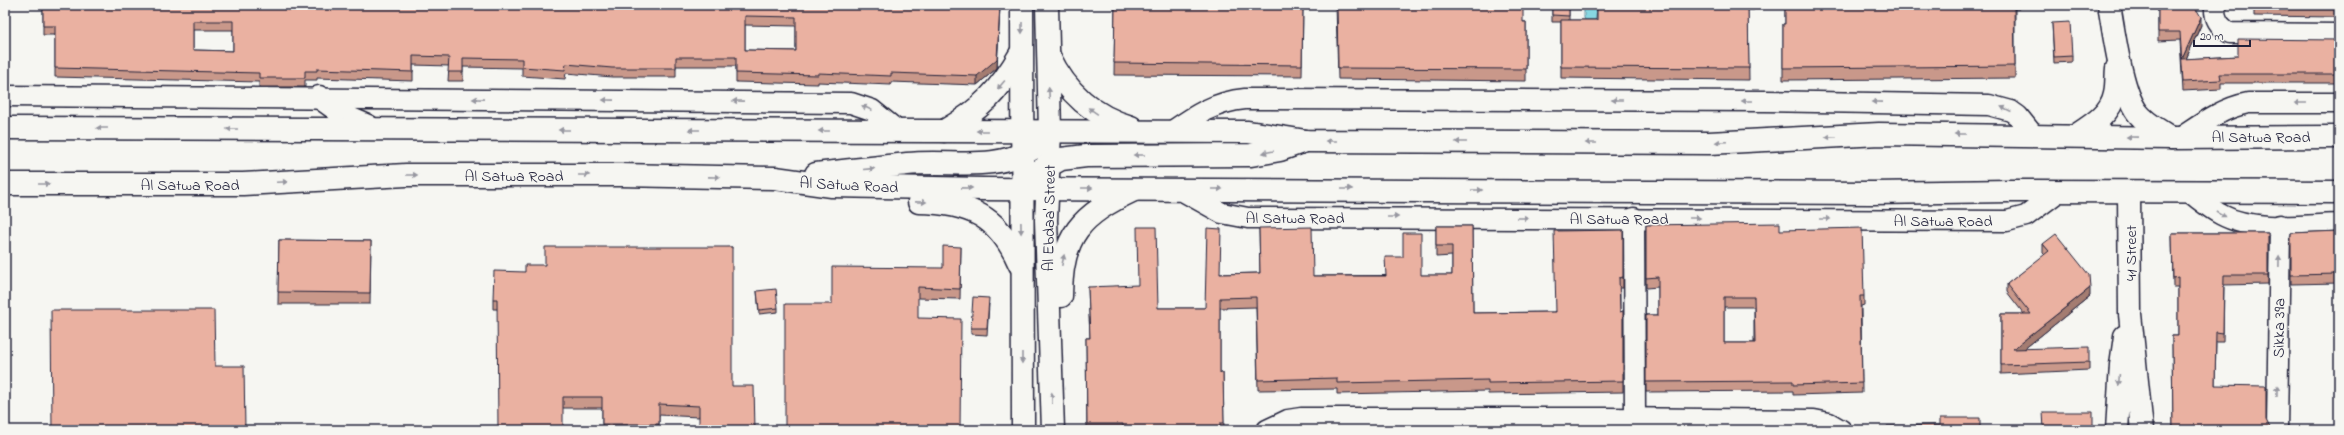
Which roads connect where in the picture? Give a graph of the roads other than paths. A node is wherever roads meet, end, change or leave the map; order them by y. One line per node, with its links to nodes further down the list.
1 (1022, 5): 7 (main road, Al Ebdaa' Street, one-way to 7)
2 (1047, 5): 6 (main road, Al Ebdaa' Street)
3 (2109, 5): 8 (main road)
4 (2215, 5): 5 (street)
5 (2339, 34)
6 (1047, 51): 18 (main road, Al Ebdaa' Street, one-way to 6); 19 (main road, one-way to 6)
7 (1022, 52): 15 (main road, Al Ebdaa' Street); 17 (main road, one-way to 17)
8 (2119, 61): 21 (main road); 22 (main road)
9 (5, 96): 10 (street)
10 (319, 97): 14 (main road); 16 (street, one-way to 10)
11 (2339, 103): 22 (street, Al Satwa Road, one-way to 22)
12 (5, 128): 13 (main road, Al Satwa Road)
13 (34, 128): 14 (main road, Al Satwa Road, one-way to 13); 25 (main road)
14 (379, 129): 16 (main road, Al Satwa Road, one-way to 14)
15 (1021, 130): 17 (main road, Al Satwa Road, one-way to 17); 18 (main road, Al Satwa Road); 26 (main road, Al Ebdaa' Street)
16 (898, 131): 17 (main road, Al Satwa Road)
17 (944, 131)
18 (1050, 132): 19 (main road, Al Satwa Road); 26 (main road); 27 (main road, Al Ebdaa' Street)
19 (1164, 132): 20 (street, one-way to 19); 24 (main road, Al Satwa Road)
20 (2034, 136): 21 (main road, Al Satwa Road); 24 (main road, Al Satwa Road, one-way to 24)
21 (2075, 136): 22 (main road, Al Satwa Road, one-way to 21)
22 (2177, 137): 23 (main road, Al Satwa Road)
23 (2339, 137)
24 (1306, 141): 27 (main road, one-way to 27)
25 (5, 143)
26 (1022, 155): 28 (main road, one-way to 26); 33 (main road, Al Ebdaa' Street)
27 (1049, 164): 30 (main road, Al Ebdaa' Street); 33 (main road)
28 (775, 178): 29 (main road, Al Satwa Road, one-way to 28); 33 (main road, Al Satwa Road, one-way to 33); 41 (main road, one-way to 41)
29 (5, 184)
30 (1048, 188): 31 (main road, Al Satwa Road, one-way to 31); 33 (main road, Al Satwa Road); 43 (main road, Al Ebdaa' Street)
31 (1138, 188): 32 (main road, Al Satwa Road); 43 (main road, one-way to 31)
32 (1179, 188): 34 (main road, Al Satwa Road, one-way to 34); 38 (street, Al Satwa Road, one-way to 38)
33 (1022, 189): 41 (main road, Al Ebdaa' Street, one-way to 41)
34 (2058, 192): 35 (main road, Al Satwa Road); 38 (street, Al Satwa Road, one-way to 34)
35 (2129, 192): 36 (main road, Al Satwa Road); 42 (main road, 41 Street)
36 (2189, 192): 37 (main road, Al Satwa Road); 40 (street, one-way to 40)
37 (2339, 192)
38 (1634, 218): 44 (street)
39 (2339, 224): 40 (street)
40 (2280, 225): 51 (street, Sikka 39a, one-way to 40)
41 (1022, 269): 45 (main road, Al Ebdaa' Street, one-way to 45)
42 (2130, 314): 49 (main road, 41 Street, one-way to 49); 50 (main road, 41 Street)
43 (1050, 366): 46 (main road, Al Ebdaa' Street, one-way to 43)
44 (1635, 418): 47 (street); 48 (street)
45 (1023, 430)
46 (1053, 430)
47 (1267, 430)
48 (1841, 430)
49 (2117, 430)
50 (2142, 430)
51 (2277, 430)

